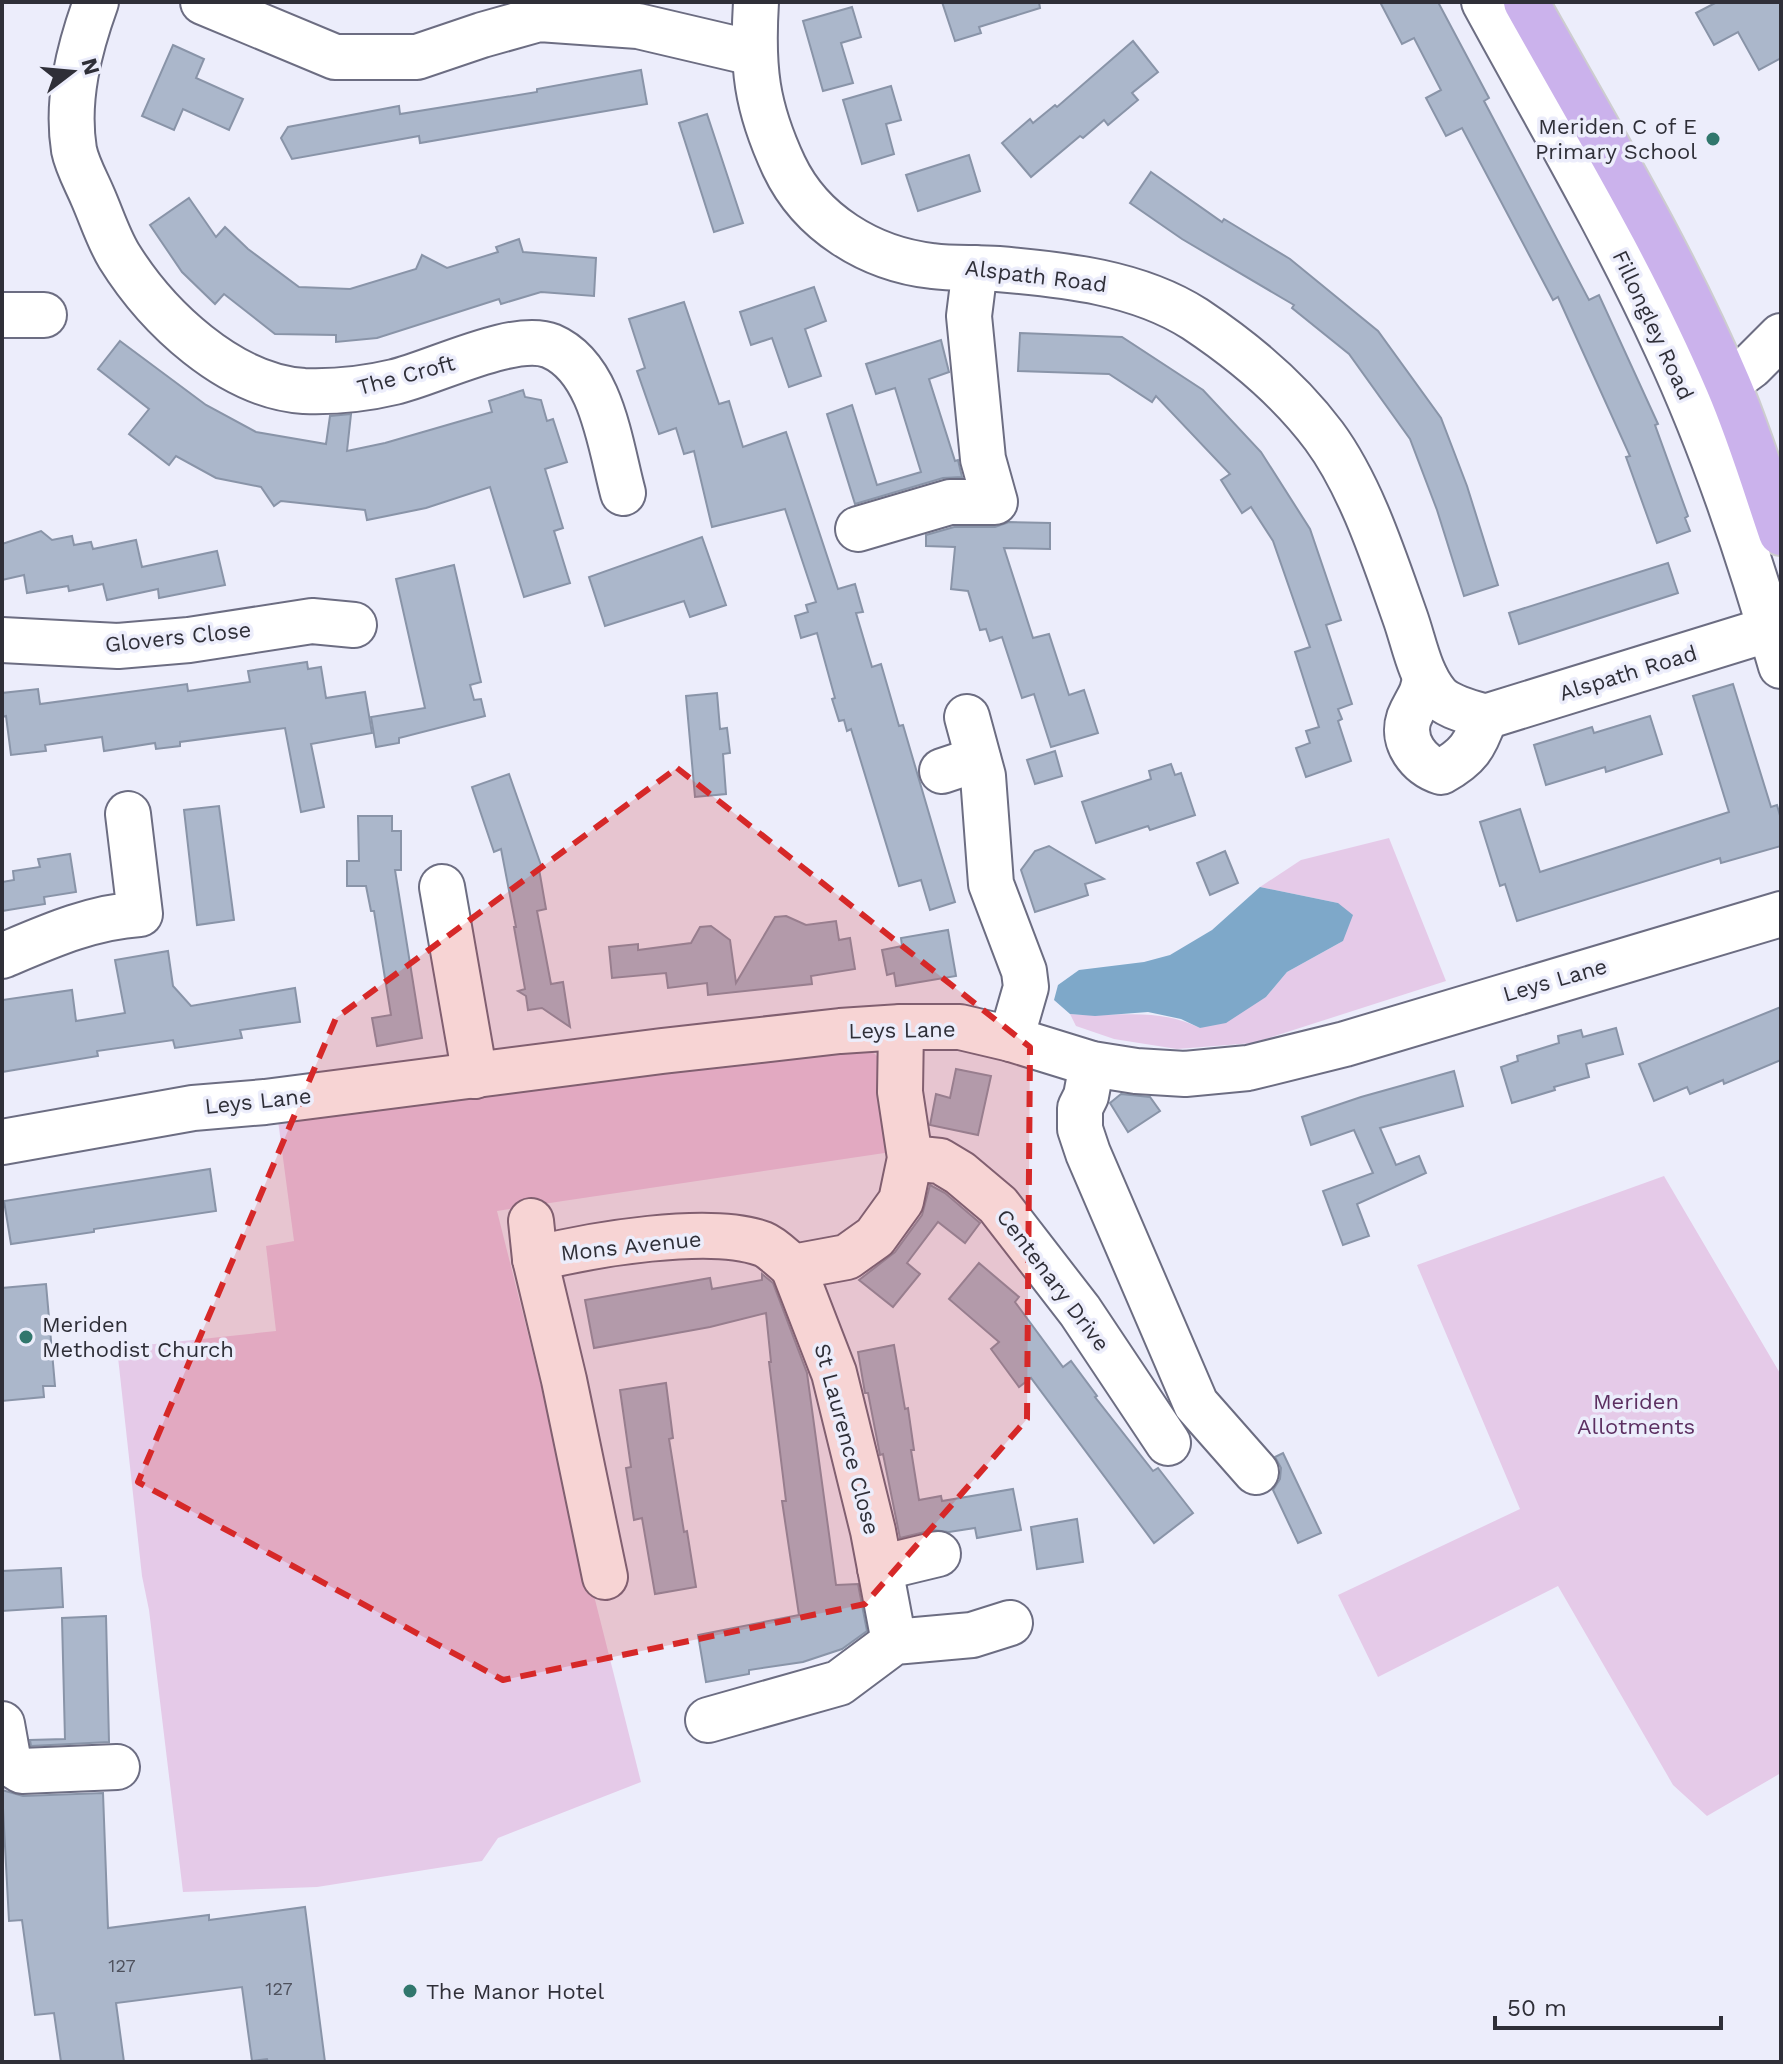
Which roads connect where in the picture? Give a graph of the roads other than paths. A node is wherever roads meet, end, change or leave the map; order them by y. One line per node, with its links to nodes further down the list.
1 (96, 2): 10 (street, The Croft)
2 (203, 2): 6 (street)
3 (756, 2): 6 (street, Alspath Road)
4 (1484, 2): 15 (street, Fillongley Road)
5 (1526, 2): 9 (main road, Fillongley Road)
6 (753, 53): 7 (street, Alspath Road)
7 (975, 268): 11 (street); 16 (street, Alspath Road)
8 (1781, 336): 9 (street)
9 (1728, 383): 12 (main road, Fillongley Road)
10 (623, 493)
11 (858, 529)
12 (1781, 533)
13 (364, 626): 14 (street, Glovers Close)
14 (2, 640)
15 (1776, 648): 18 (street, Alspath Road)
16 (1425, 677): 18 (street, Alspath Road); 18 (street)
17 (967, 717): 24 (street)
18 (1485, 717)
19 (128, 814): 22 (street)
20 (442, 887): 26 (street)
21 (1781, 914): 25 (street, Leys Lane)
22 (2, 956)
23 (901, 1027): 24 (street, Leys Lane); 26 (street, Leys Lane); 28 (street)
24 (1011, 1039): 25 (street, Leys Lane)
25 (1092, 1064): 33 (street)
26 (475, 1076): 27 (street, Leys Lane)
27 (2, 1142)
28 (910, 1158): 29 (street); 31 (street, Centenary Drive)
29 (793, 1267): 35 (street, St Laurence Close); 36 (street, Mons Avenue)
30 (1154, 1333): 31 (street, Centenary Drive)
31 (1113, 1359): 32 (street, Centenary Drive)
32 (1168, 1443)
33 (1256, 1472)
34 (938, 1554): 35 (street)
35 (880, 1568): 38 (street, St Laurence Close)
36 (605, 1577)
37 (1010, 1623): 38 (street)
38 (894, 1642): 39 (street)
39 (708, 1720)
40 (2, 1724): 41 (street)
41 (117, 1767)

